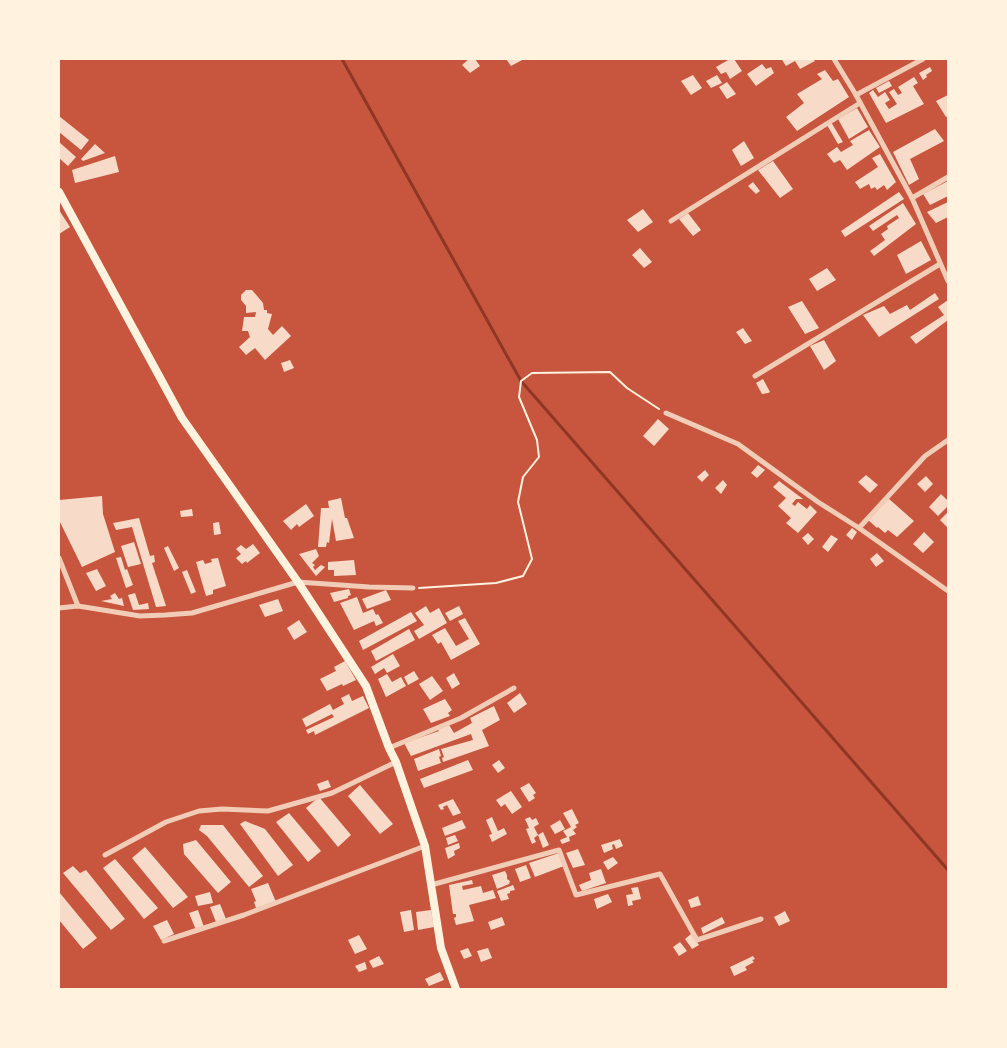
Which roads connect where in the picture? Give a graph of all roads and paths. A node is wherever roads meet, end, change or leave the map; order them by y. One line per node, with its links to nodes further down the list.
1 (834, 59): 3 (street)
2 (923, 59): 3 (street)
3 (856, 95): 4 (street)
4 (860, 103): 7 (street); 8 (street)
5 (948, 177): 7 (street)
6 (59, 192): 16 (main road)
7 (912, 198): 9 (street)
8 (671, 221)
9 (940, 264): 10 (street); 11 (street)
10 (948, 281)
11 (755, 376)
12 (666, 413): 14 (street); 17 (path)
13 (948, 440): 14 (street)
14 (859, 528): 18 (street)
15 (59, 558): 19 (street)
16 (298, 582): 17 (street); 19 (street); 22 (main road)
17 (413, 588)
18 (948, 591)
19 (78, 606): 20 (street)
20 (59, 608)
21 (514, 688): 22 (street)
22 (390, 748): 23 (main road)
23 (396, 762): 24 (main road); 25 (street)
24 (425, 846): 26 (main road); 28 (street)
25 (105, 855)
26 (431, 885): 27 (street); 29 (main road)
27 (761, 919)
28 (164, 941)
29 (456, 989)

